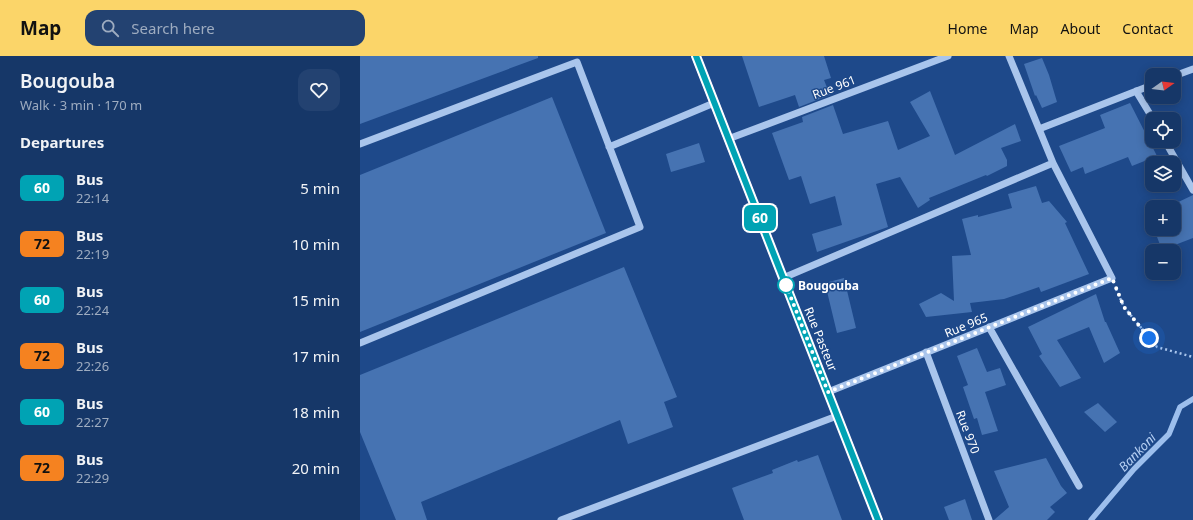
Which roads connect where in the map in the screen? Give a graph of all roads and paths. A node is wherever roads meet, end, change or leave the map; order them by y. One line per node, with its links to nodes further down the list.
1 (696, 56): 8 (main road, Rue Pasteur)
2 (948, 56): 11 (street, Rue 961)
3 (1010, 56): 10 (street)
4 (1193, 69): 5 (street)
5 (1181, 73)
6 (1145, 88): 7 (street)
7 (1136, 91): 9 (street); 10 (street)
8 (714, 103): 11 (main road, Rue Pasteur); 13 (street)
9 (1149, 112)
10 (1039, 129): 15 (street)
11 (728, 139): 17 (main road, Rue Pasteur)
12 (360, 144): 13 (street)
13 (609, 146): 20 (street)
14 (1169, 148): 16 (street)
15 (1053, 163): 17 (street); 18 (street)
16 (1193, 190)
17 (783, 278): 23 (main road, Rue Pasteur)
18 (1112, 278): 19 (street, Rue 965); 22 (path)
19 (988, 327): 21 (street, Rue 965); 25 (street)
20 (360, 343)
21 (926, 352): 23 (street, Rue 965); 28 (street, Rue 970)
22 (1193, 357)
23 (828, 392): 24 (main road, Rue Pasteur)
24 (837, 416): 26 (street); 27 (main road, Rue Pasteur)
25 (1079, 486)
26 (561, 520)
27 (878, 520)
28 (989, 520)

